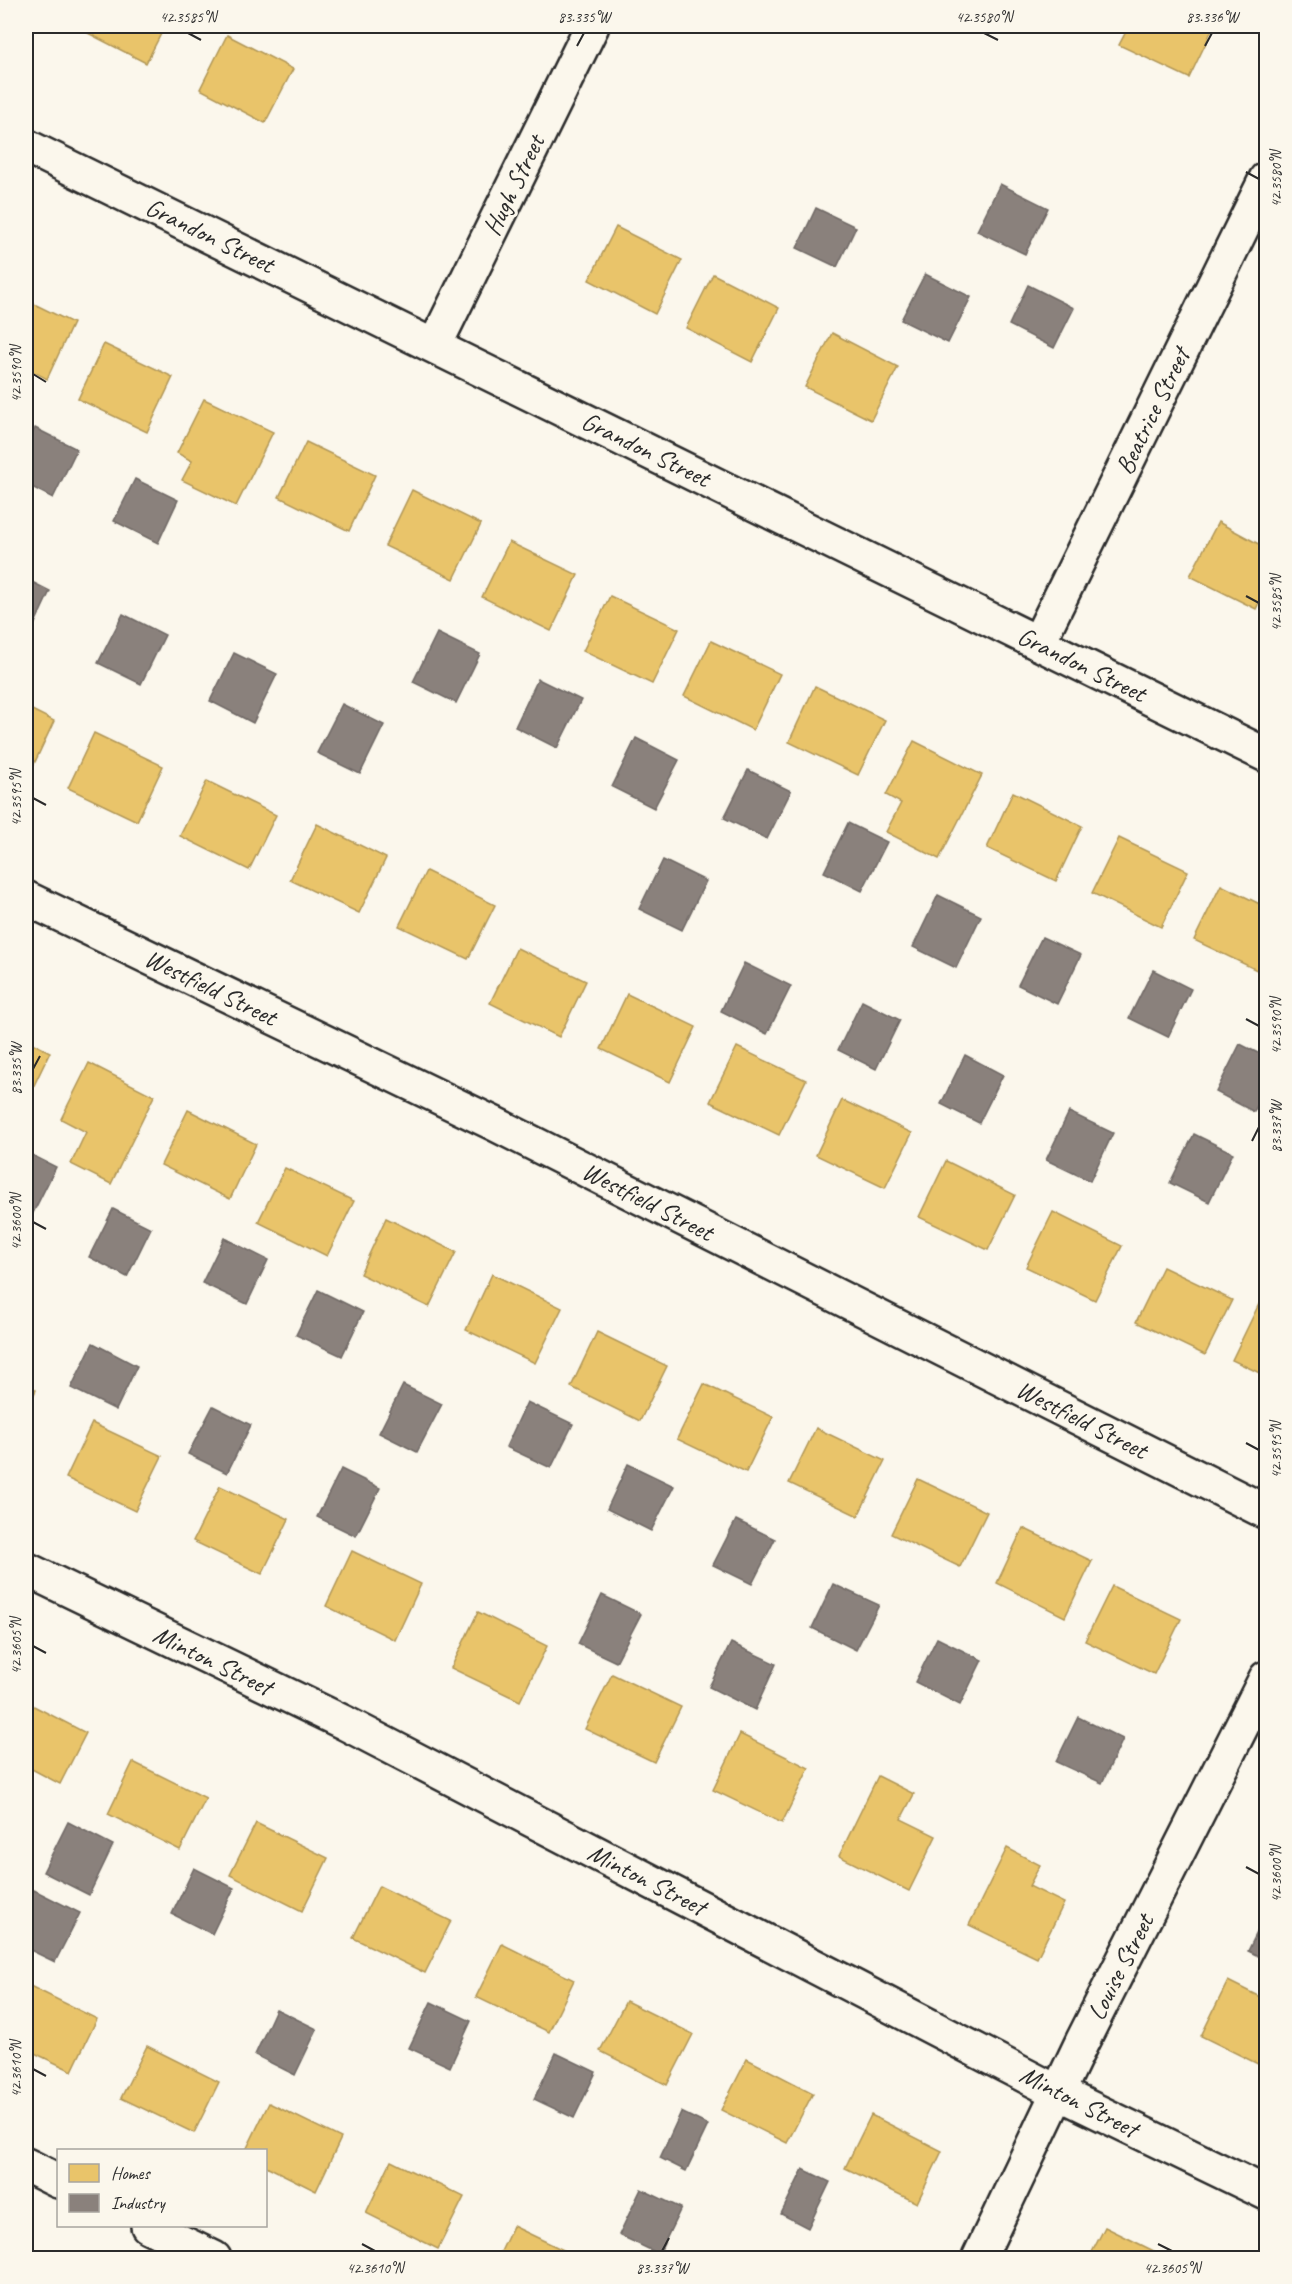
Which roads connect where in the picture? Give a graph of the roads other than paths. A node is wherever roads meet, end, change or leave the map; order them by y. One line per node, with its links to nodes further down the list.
1 (592, 26): 4 (street, Hugh Street)
2 (26, 146): 4 (street, Grandon Street)
3 (1266, 179): 5 (street, Beatrice Street)
4 (435, 345): 5 (street, Grandon Street)
5 (1038, 643): 6 (street, Grandon Street)
6 (1266, 755)
7 (26, 898): 8 (street, Westfield Street)
8 (1266, 1512)
9 (26, 1569): 11 (street, Minton Street)
10 (1266, 1678): 11 (street, Louise Street)
11 (1059, 2093): 14 (street, Minton Street); 17 (street, Louise Street)
12 (26, 2166): 13 (street)
13 (57, 2181)
14 (1266, 2193)
15 (150, 2227): 16 (street)
16 (213, 2259)
17 (979, 2259)

